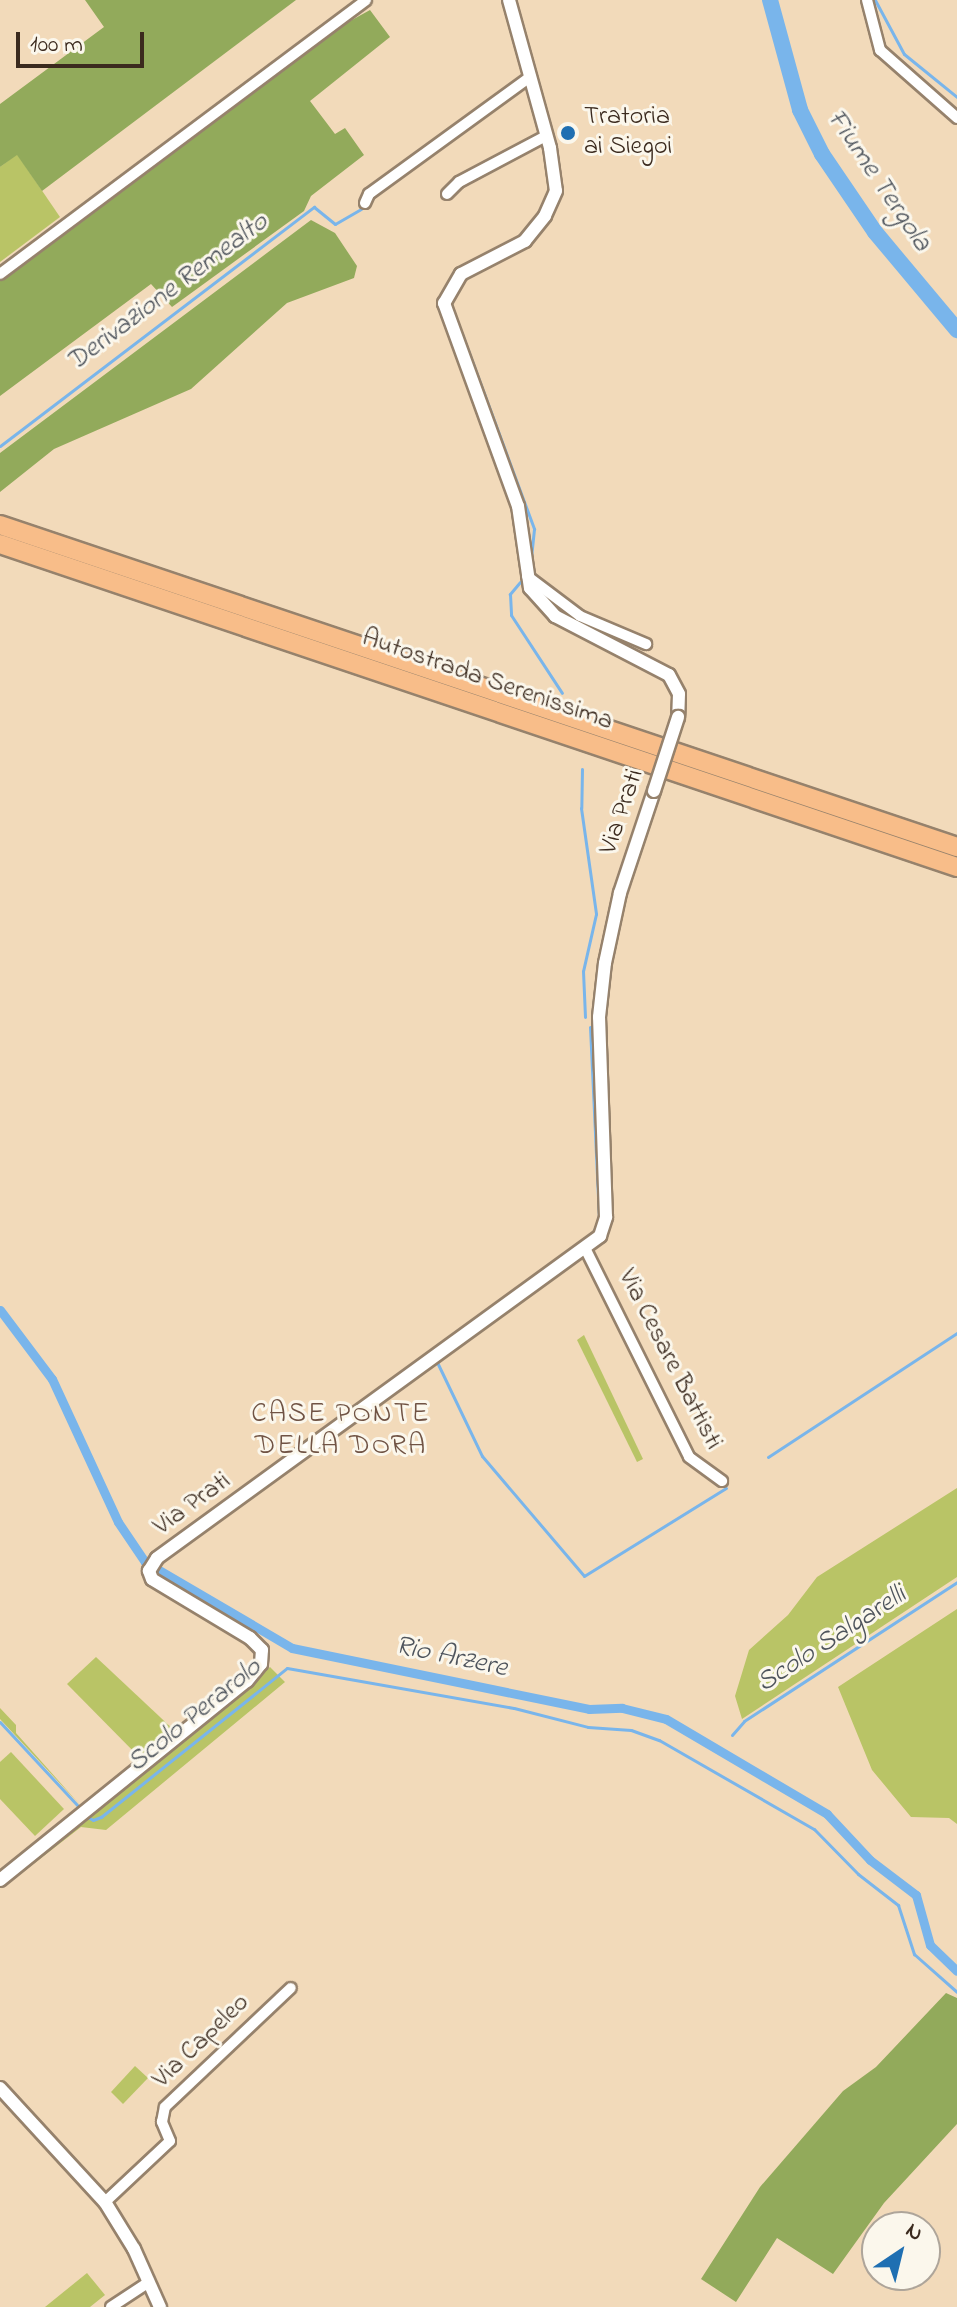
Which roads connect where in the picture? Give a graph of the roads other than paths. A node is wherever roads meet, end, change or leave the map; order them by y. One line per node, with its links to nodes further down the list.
1 (366, 0): 9 (street)
2 (509, 0): 4 (street, Via Prati)
3 (867, 0): 5 (street)
4 (530, 77): 6 (street, Via Prati); 8 (street)
5 (957, 118)
6 (546, 136): 7 (street); 12 (street, Via Prati)
7 (447, 194)
8 (365, 203)
9 (0, 274)
10 (0, 525): 14 (highway, Autostrada Serenissima)
11 (0, 544): 15 (highway, Autostrada Serenissima)
12 (527, 576): 13 (street); 16 (street, Via Prati, bridge)
13 (646, 644)
14 (957, 847)
15 (957, 867)
16 (586, 1250): 17 (street, Via Cesare Battisti); 18 (street, Via Prati)
17 (722, 1481)
18 (0, 1880)
19 (291, 1988): 21 (street, Via Capeleo)
20 (0, 2088): 21 (street)
21 (105, 2202): 22 (street)
22 (149, 2282): 23 (street); 24 (street)
23 (111, 2307)
24 (160, 2307)

